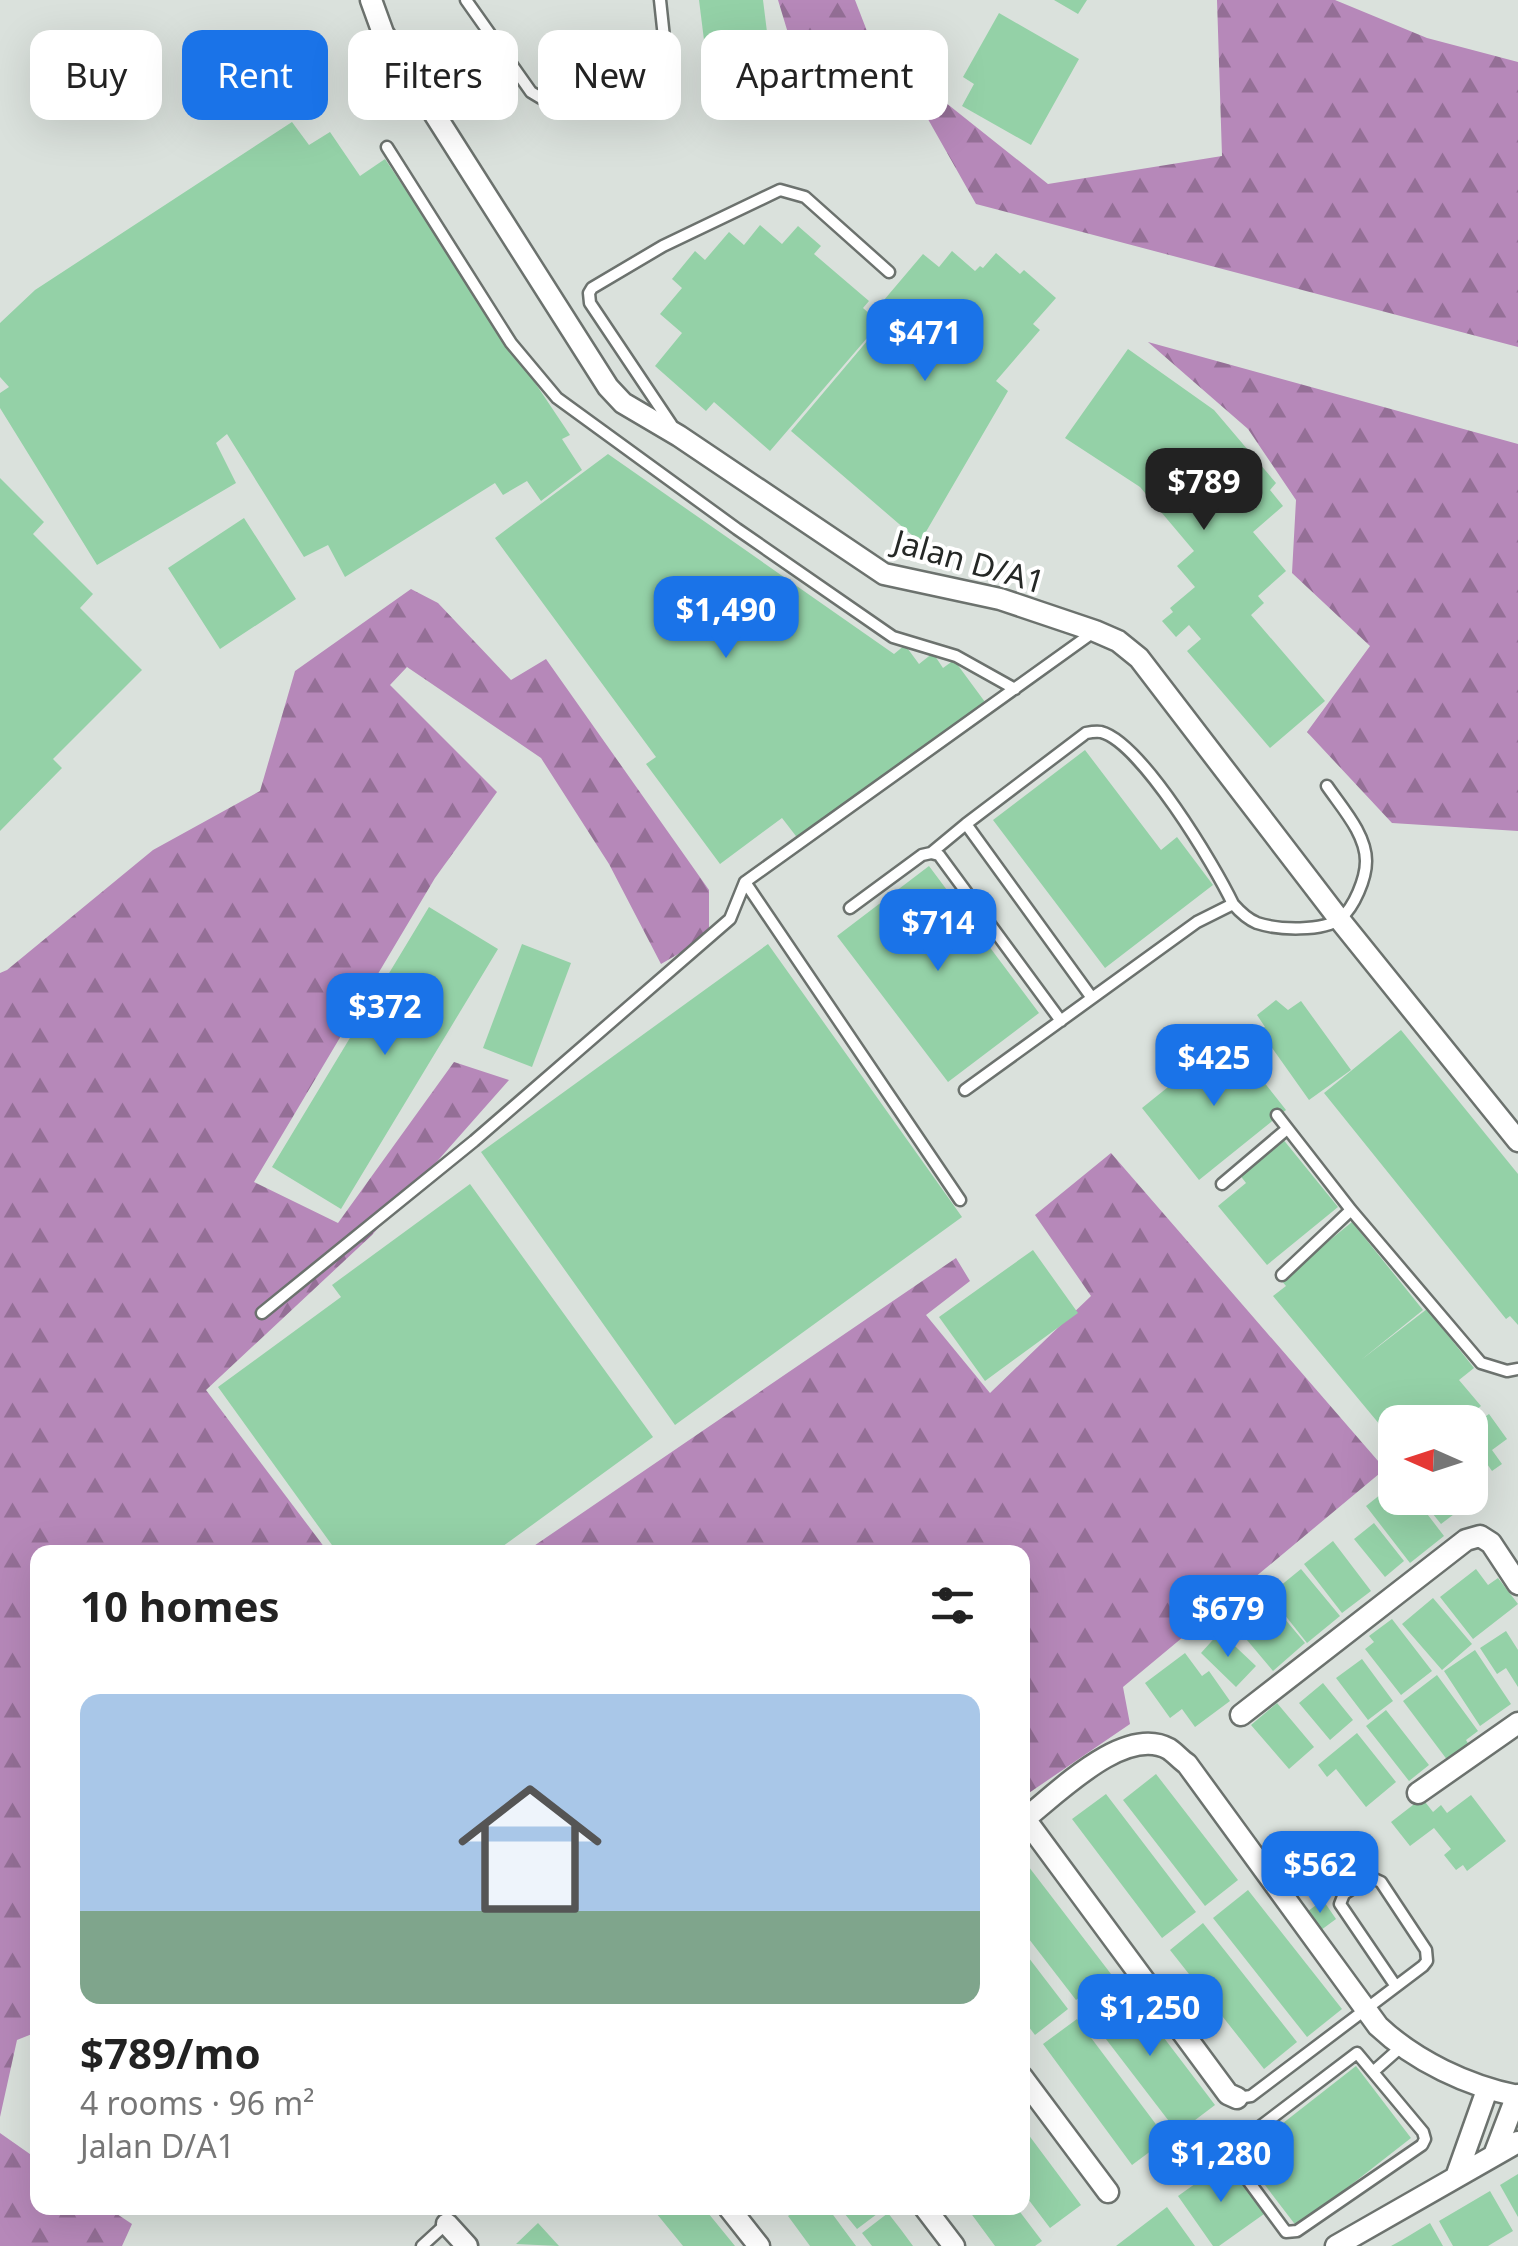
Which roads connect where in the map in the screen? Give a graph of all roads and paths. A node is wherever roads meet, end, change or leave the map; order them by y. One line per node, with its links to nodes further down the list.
1 (371, 0): 7 (street, Jalan D/A1)
2 (486, 0): 4 (lane)
3 (660, 0): 4 (lane)
4 (468, 2)
5 (387, 146): 9 (lane)
6 (890, 272): 7 (lane)
7 (679, 436): 8 (street, Jalan D/A1)
8 (1095, 632): 9 (lane); 16 (street, Jalan D/A1)
9 (1014, 689): 13 (lane)
10 (1327, 786): 16 (lane)
11 (966, 824): 12 (lane); 14 (lane); 17 (lane)
12 (931, 853): 15 (lane); 18 (lane)
13 (745, 882): 24 (lane); 27 (lane)
14 (1233, 904): 16 (lane); 17 (lane)
15 (850, 908)
16 (1339, 920): 22 (street, Jalan D/A1)
17 (1092, 998): 18 (lane)
18 (1061, 1020): 19 (lane)
19 (965, 1090)
20 (1276, 1116): 21 (lane)
21 (1287, 1129): 23 (lane); 25 (lane)
22 (1518, 1141)
23 (1222, 1184)
24 (960, 1200)
25 (1351, 1210): 26 (lane); 28 (lane)
26 (1282, 1275)
27 (262, 1312)
28 (1518, 1368)
29 (1518, 1584): 30 (street)
30 (1240, 1715)
31 (1518, 1724): 32 (street)
32 (1418, 1793)
33 (1030, 1815): 36 (street)
34 (1030, 1828): 42 (street)
35 (1395, 1985): 35 (lane); 36 (lane)
36 (1371, 2018): 37 (street); 42 (lane)
37 (1401, 2047): 38 (lane); 40 (street)
38 (1374, 2071): 38 (lane)
39 (1030, 2088): 46 (street)
40 (1487, 2090): 41 (street); 45 (street)
41 (1517, 2096): 44 (street)
42 (1236, 2098)
43 (1518, 2142): 44 (street)
44 (1494, 2155): 45 (street)
45 (1456, 2178): 54 (street)
46 (1108, 2192)
47 (735, 2215): 52 (street)
48 (930, 2215): 53 (street)
49 (447, 2224): 50 (lane); 51 (street)
50 (422, 2246)
51 (467, 2246)
52 (759, 2246)
53 (954, 2246)
54 (1336, 2246)

